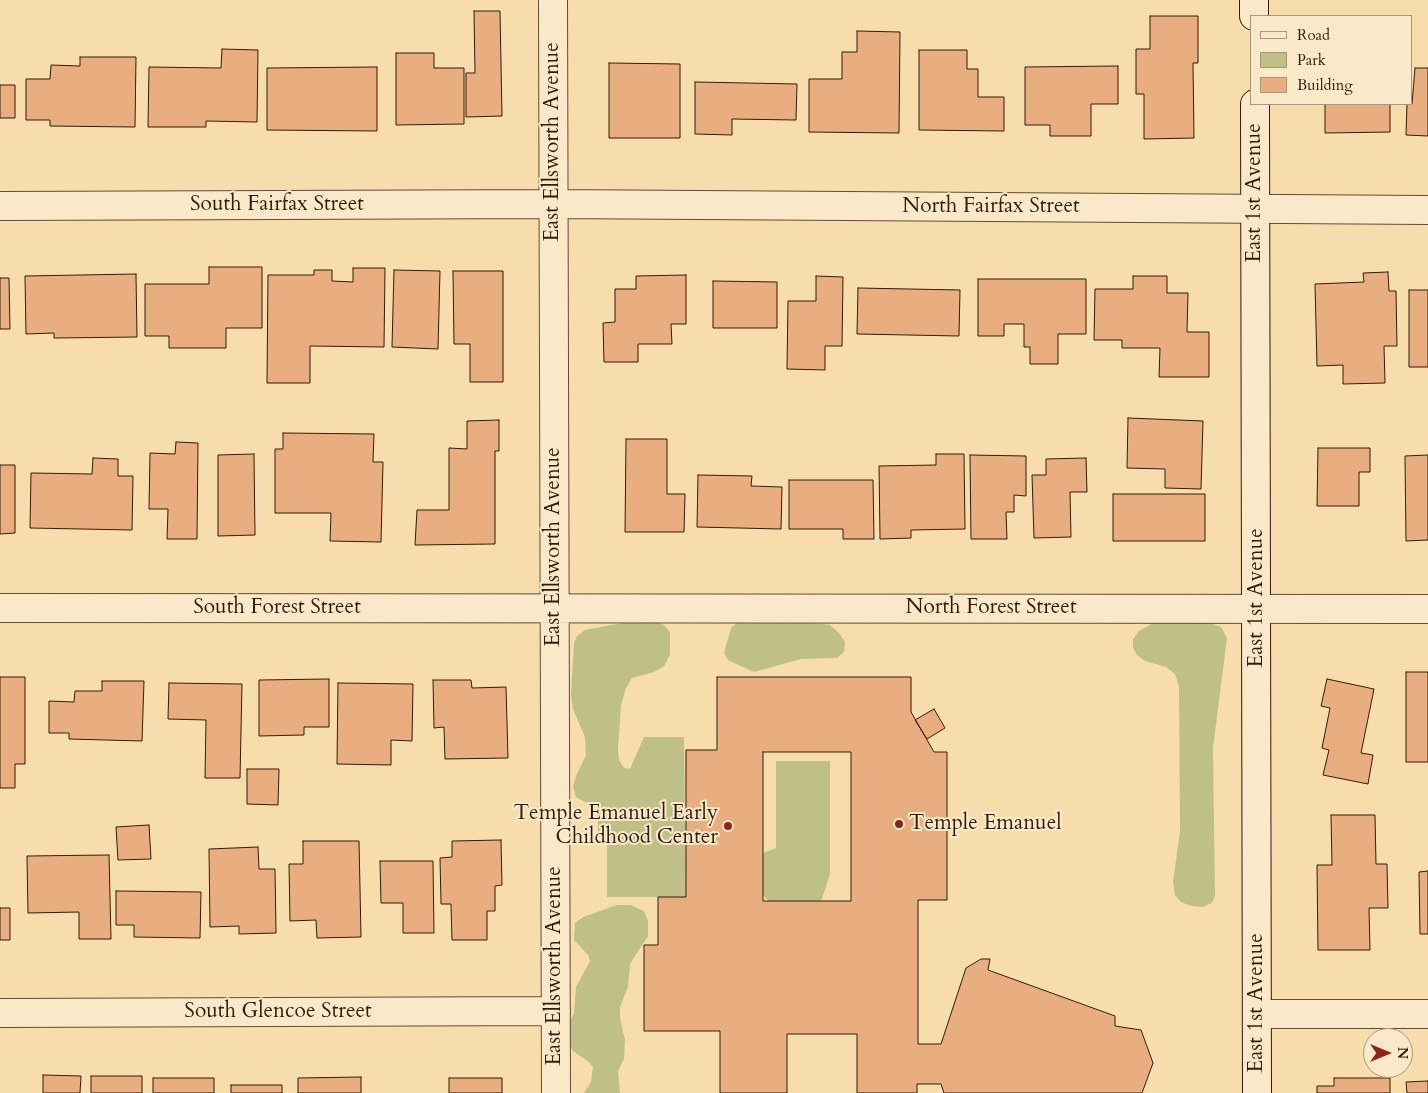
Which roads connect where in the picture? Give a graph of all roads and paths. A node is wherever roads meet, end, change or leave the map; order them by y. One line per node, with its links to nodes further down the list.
1 (553, 0): 5 (street, East Ellsworth Avenue)
2 (1254, 0): 3 (street)
3 (1254, 15)
4 (1255, 105): 7 (street, East 1st Avenue)
5 (554, 204): 6 (street, South Fairfax Street); 7 (street, North Fairfax Street); 10 (street, East Ellsworth Avenue)
6 (0, 206)
7 (1255, 209): 8 (street, North Fairfax Street); 11 (street, East 1st Avenue)
8 (1428, 210)
9 (0, 608): 10 (street, South Forest Street)
10 (554, 608): 11 (street, North Forest Street); 13 (street, East Ellsworth Avenue)
11 (1258, 609): 12 (street, North Forest Street); 15 (street, East 1st Avenue)
12 (1428, 609)
13 (556, 1010): 14 (street, South Glencoe Street); 17 (street, East Ellsworth Avenue)
14 (0, 1013)
15 (1257, 1014): 16 (street); 18 (street, East 1st Avenue)
16 (1428, 1014)
17 (556, 1093)
18 (1258, 1093)

